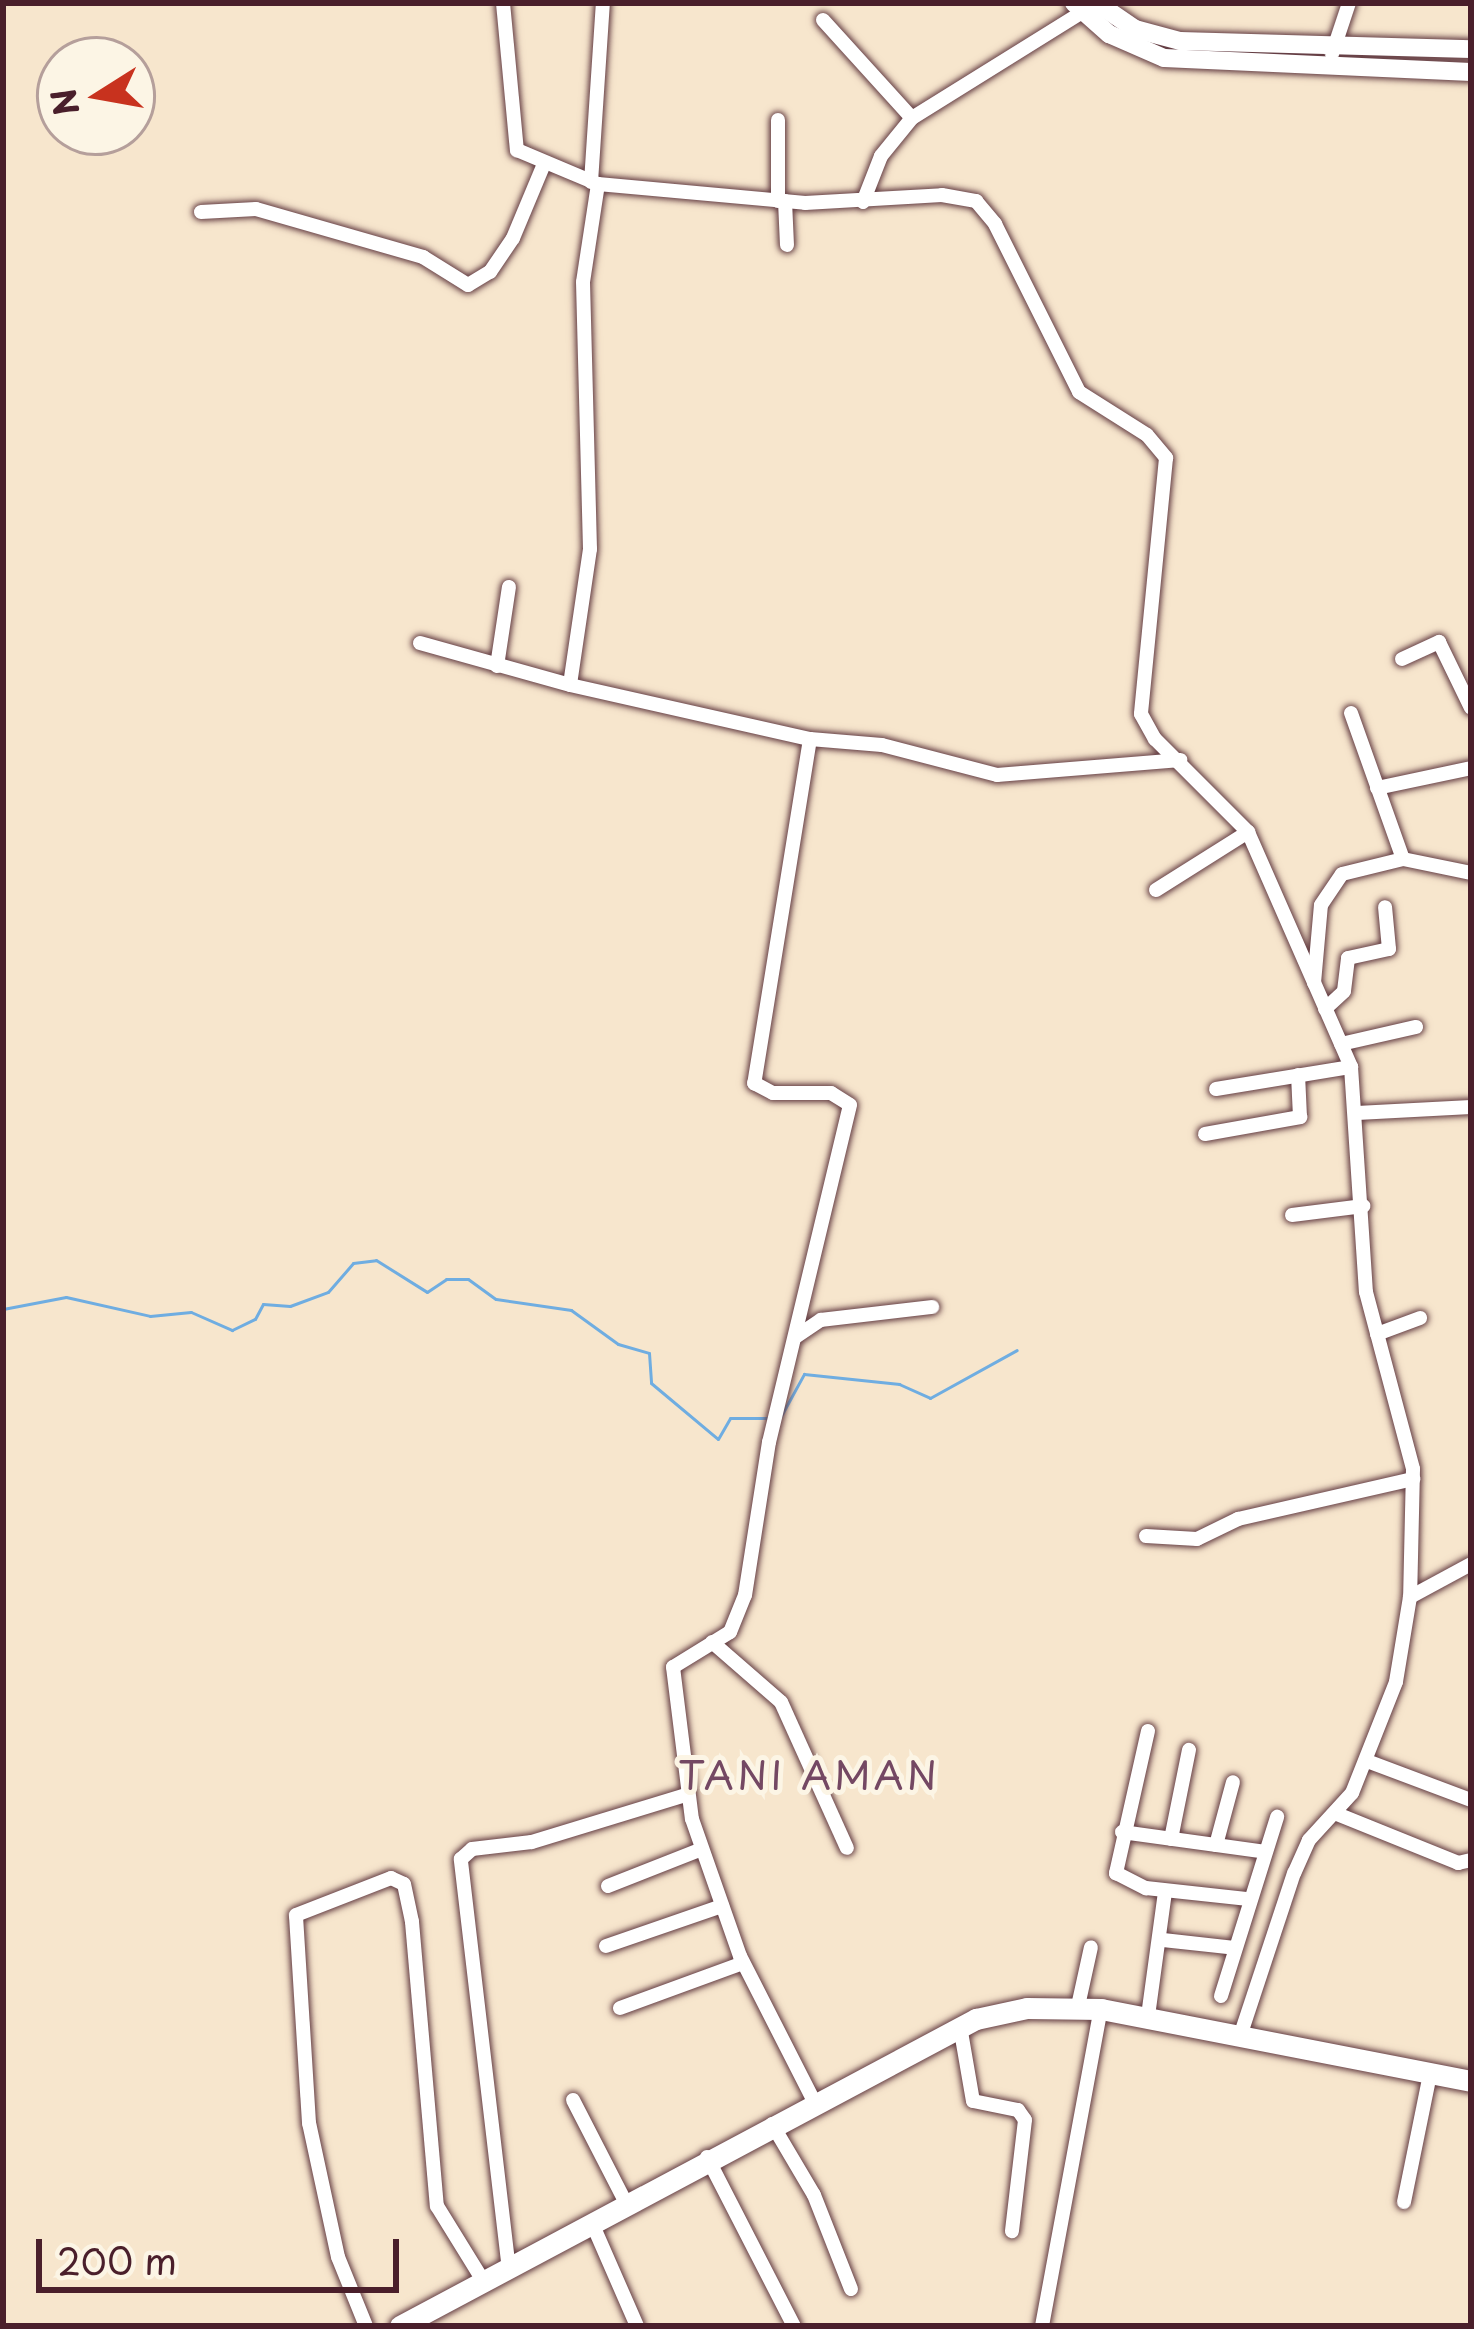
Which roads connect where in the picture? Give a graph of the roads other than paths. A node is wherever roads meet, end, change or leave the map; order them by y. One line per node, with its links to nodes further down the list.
1 (503, 3): 11 (street)
2 (603, 3): 12 (street)
3 (1349, 3): 7 (street)
4 (1084, 6): 7 (main road); 9 (street)
5 (824, 20): 9 (street)
6 (1471, 49): 7 (main road)
7 (1332, 56): 8 (main road)
8 (1471, 72)
9 (911, 118): 14 (street)
10 (778, 120): 13 (street)
11 (544, 164): 12 (street); 15 (street)
12 (595, 183): 13 (street); 21 (street)
13 (782, 201): 14 (street); 16 (street)
14 (862, 202): 25 (street)
15 (200, 212)
16 (787, 245)
17 (509, 587): 20 (street)
18 (420, 643): 20 (street)
19 (1402, 658): 22 (street)
20 (497, 666): 21 (street)
21 (570, 685): 24 (street)
22 (1471, 708)
23 (1352, 713): 27 (street)
24 (809, 739): 25 (street); 48 (street)
25 (1180, 760): 28 (street)
26 (1471, 768): 27 (street)
27 (1377, 788): 29 (street)
28 (1248, 832): 31 (street); 33 (street)
29 (1403, 859): 30 (street); 33 (street)
30 (1471, 873)
31 (1156, 890)
32 (1385, 907): 34 (street)
33 (1314, 982): 34 (street)
34 (1325, 1009): 36 (street)
35 (1416, 1027): 36 (street)
36 (1341, 1044): 37 (street)
37 (1351, 1067): 38 (street); 41 (street)
38 (1298, 1075): 39 (street); 42 (street)
39 (1216, 1089)
40 (1471, 1107): 41 (street)
41 (1358, 1113): 43 (street)
42 (1205, 1134)
43 (1363, 1205): 44 (street); 47 (street)
44 (1292, 1215)
45 (932, 1307): 48 (street)
46 (1420, 1318): 47 (street)
47 (1377, 1334): 49 (street)
48 (796, 1336): 53 (street)
49 (1413, 1479): 50 (street); 52 (street)
50 (1146, 1536)
51 (1471, 1564): 52 (street)
52 (1410, 1597): 56 (street)
53 (712, 1642): 58 (street); 65 (street)
54 (1148, 1731): 62 (street)
55 (1189, 1750): 63 (street)
56 (1367, 1761): 59 (street); 60 (street)
57 (1233, 1782): 64 (street)
58 (686, 1796): 66 (street); 94 (street)
59 (1471, 1800)
60 (1337, 1814): 68 (street); 83 (street)
61 (1277, 1817): 67 (street)
62 (1122, 1832): 63 (street); 70 (street)
63 (1171, 1839): 64 (street)
64 (1216, 1845): 67 (street)
65 (847, 1848)
66 (702, 1849): 69 (street); 72 (street)
67 (1265, 1852): 71 (street)
68 (1471, 1860)
69 (608, 1886)
70 (1166, 1892): 71 (street); 73 (street)
71 (1248, 1899): 76 (street)
72 (722, 1906): 74 (street); 77 (street)
73 (1163, 1940): 76 (street); 81 (street)
74 (606, 1946)
75 (1090, 1947): 80 (street)
76 (1235, 1948): 78 (street)
77 (743, 1963): 79 (street); 87 (street)
78 (1221, 1996)
79 (620, 2008)
80 (1090, 2008): 81 (highway); 82 (highway); 101 (street)
81 (1148, 2016): 83 (highway)
82 (960, 2026): 87 (highway); 93 (street)
83 (1240, 2036): 84 (highway)
84 (1430, 2074): 85 (highway); 90 (street)
85 (1471, 2081)
86 (573, 2101): 91 (street)
87 (814, 2101): 88 (highway)
88 (772, 2124): 89 (highway); 96 (street)
89 (707, 2157): 91 (highway); 100 (street)
90 (1405, 2202)
91 (626, 2203): 92 (highway)
92 (592, 2223): 94 (highway); 99 (street)
93 (1012, 2231)
94 (508, 2270): 95 (highway)
95 (484, 2282): 97 (street); 98 (highway)
96 (851, 2289)
97 (366, 2326)
98 (400, 2326)
99 (638, 2326)
100 (794, 2326)
101 (1042, 2326)

